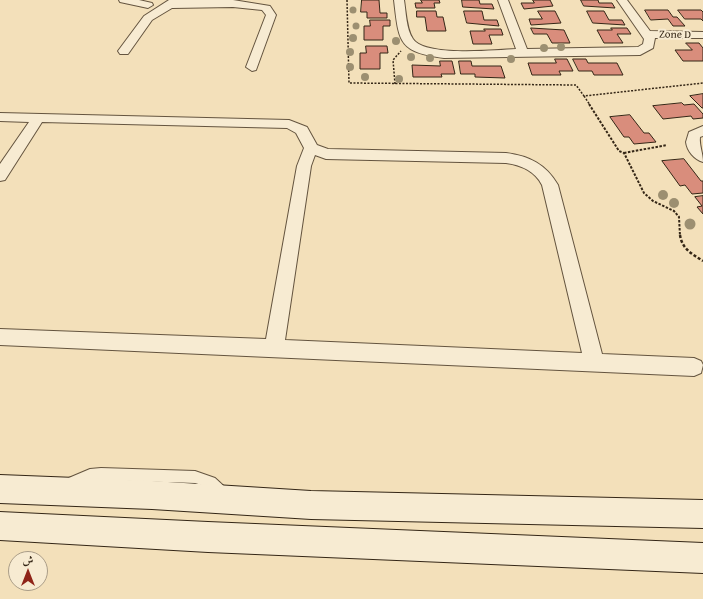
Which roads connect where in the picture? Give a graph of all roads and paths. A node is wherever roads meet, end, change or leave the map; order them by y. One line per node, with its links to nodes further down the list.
1 (124, 0): 2 (street)
2 (129, 0): 3 (street); 9 (street)
3 (132, 0)
4 (347, 0): 19 (path)
5 (399, 0): 10 (street)
6 (503, 0): 15 (street)
7 (622, 0): 12 (street, Zone D)
8 (171, 3): 9 (street); 17 (street)
9 (149, 7): 14 (street)
10 (404, 34): 13 (street); 16 (street)
11 (703, 35): 12 (street, Zone D)
12 (648, 40): 15 (street)
13 (404, 48): 16 (street); 19 (path)
14 (124, 51)
15 (523, 53): 16 (street)
16 (444, 54)
17 (252, 67)
18 (703, 82): 20 (path)
19 (395, 84): 20 (path)
20 (584, 96): 28 (path)
21 (0, 117): 22 (street)
22 (38, 118): 26 (street); 30 (street)
23 (703, 130): 29 (street)
24 (703, 140): 27 (street)
25 (666, 145): 28 (path)
26 (311, 148): 33 (street); 34 (street)
27 (703, 150)
28 (624, 153): 31 (path)
29 (703, 157)
30 (0, 176)
31 (703, 261)
32 (0, 338): 33 (street)
33 (274, 348): 34 (street)
34 (594, 362): 35 (street)
35 (694, 367)
36 (0, 489): 37 (street)
37 (703, 514)
38 (0, 526): 39 (street)
39 (703, 558)

